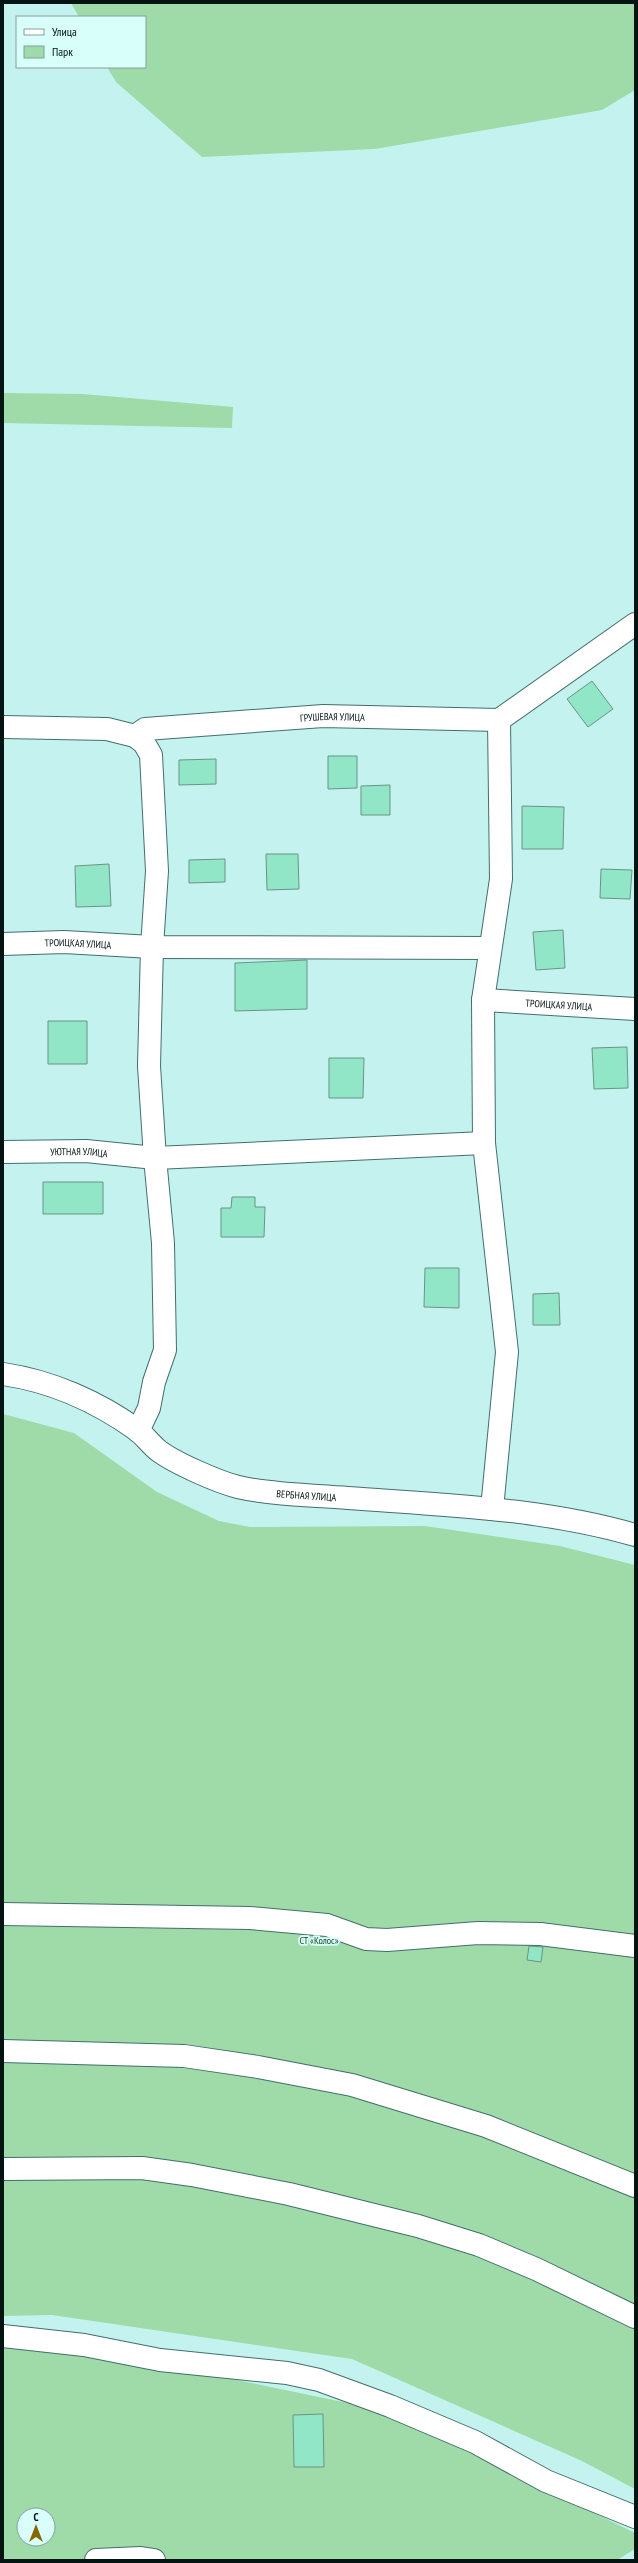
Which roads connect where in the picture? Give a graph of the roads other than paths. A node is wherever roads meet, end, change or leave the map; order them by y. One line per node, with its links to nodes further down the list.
1 (635, 624): 2 (street)
2 (499, 720): 4 (street, ГРУШЕВАЯ УЛИЦА); 7 (street)
3 (3, 727): 4 (street)
4 (135, 736): 6 (street)
5 (3, 944): 6 (street, ТРОИЦКАЯ УЛИЦА)
6 (152, 947): 7 (street, ТРОИЦКАЯ УЛИЦА); 12 (street)
7 (490, 948): 8 (street)
8 (484, 1000): 9 (street, ТРОИЦКАЯ УЛИЦА); 10 (street)
9 (635, 1009)
10 (484, 1143): 12 (street, УЮТНАЯ УЛИЦА); 15 (street)
11 (3, 1152): 12 (street, УЮТНАЯ УЛИЦА)
12 (155, 1158): 14 (street)
13 (3, 1374): 14 (street, ВЕРБНАЯ УЛИЦА)
14 (138, 1431): 15 (street, ВЕРБНАЯ УЛИЦА)
15 (492, 1509): 16 (street, ВЕРБНАЯ УЛИЦА)
16 (635, 1534)
17 (3, 1914): 18 (street)
18 (635, 1946)
19 (3, 2051): 21 (street)
20 (3, 2169): 22 (street)
21 (635, 2186)
22 (635, 2317)
23 (3, 2336): 24 (street)
24 (635, 2517)
25 (145, 2559): 26 (street)
26 (96, 2560)

